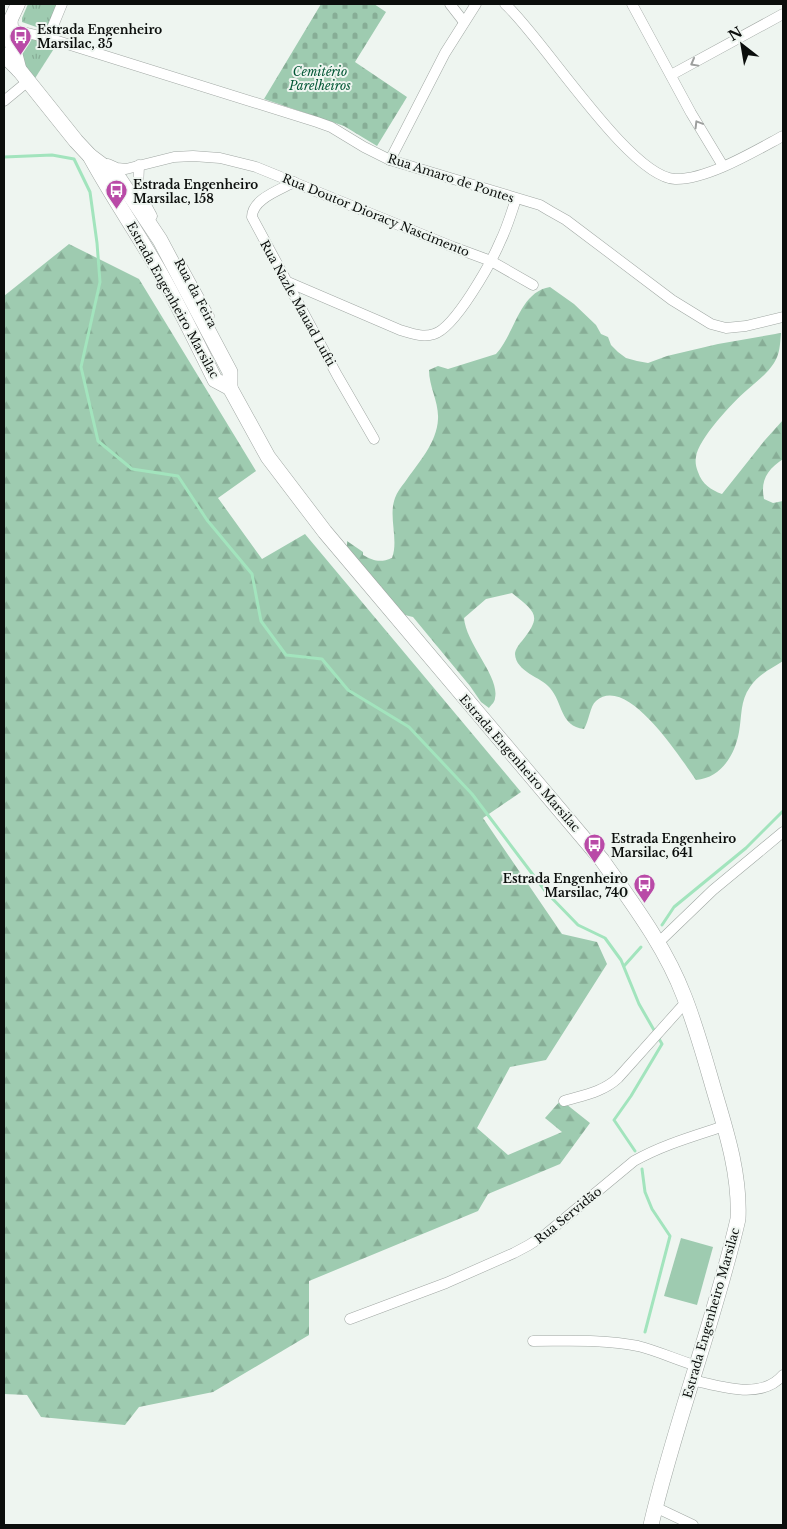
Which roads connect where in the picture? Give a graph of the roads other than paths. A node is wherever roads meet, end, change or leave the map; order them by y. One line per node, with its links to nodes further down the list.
1 (18, 4): 9 (main road)
2 (62, 4): 10 (street)
3 (450, 4): 8 (street)
4 (476, 4): 8 (street)
5 (506, 4): 19 (street)
6 (632, 4): 12 (street)
7 (783, 14): 12 (street, one-way to 12)
8 (464, 22): 17 (street)
9 (7, 23): 10 (street, Rua Amaro de Pontes); 13 (main road, Estrada Engenheiro Marsilac)
10 (48, 38): 17 (street, Rua Amaro de Pontes)
11 (4, 55): 13 (main road, Estrada Engenheiro Marsilac)
12 (671, 75): 19 (street, one-way to 12)
13 (23, 77): 14 (street); 16 (main road, Estrada Engenheiro Marsilac)
14 (4, 101)
15 (783, 136): 19 (street)
16 (90, 156): 20 (main road, Estrada Engenheiro Marsilac); 22 (main road, Estrada Engenheiro Marsilac)
17 (390, 160): 24 (street, Rua Amaro de Pontes)
18 (139, 165): 20 (street, Rua Doutor Dioracy Nascimento); 21 (street, Rua Doutor Dioracy Nascimento); 23 (street)
19 (723, 166)
20 (122, 173): 22 (main road); 23 (main road, Estrada Engenheiro Marsilac)
21 (294, 182): 25 (street, Rua Doutor Dioracy Nascimento); 26 (street, Rua Nazle Mauad Lufti)
22 (113, 196): 23 (main road); 29 (main road, Estrada Engenheiro Marsilac)
23 (136, 198): 29 (main road, Estrada Engenheiro Marsilac)
24 (516, 199): 25 (street); 28 (street, Rua Amaro de Pontes)
25 (492, 260): 26 (street); 27 (street, Rua Doutor Dioracy Nascimento)
26 (288, 282): 30 (street, Rua Nazle Mauad Lufti)
27 (533, 285)
28 (783, 317)
29 (232, 393): 32 (main road, Estrada Engenheiro Marsilac)
30 (374, 438)
31 (783, 832): 32 (street)
32 (658, 943): 33 (main road, Estrada Engenheiro Marsilac)
33 (686, 1002): 34 (street); 35 (main road, Estrada Engenheiro Marsilac)
34 (564, 1101)
35 (724, 1126): 36 (street, Rua Servidão); 38 (main road, Estrada Engenheiro Marsilac)
36 (350, 1319)
37 (533, 1341): 38 (street)
38 (694, 1373): 39 (street); 40 (main road, Estrada Engenheiro Marsilac)
39 (783, 1375)
40 (655, 1507): 41 (main road, Estrada Engenheiro Marsilac); 42 (street)
41 (651, 1525)
42 (693, 1525)

